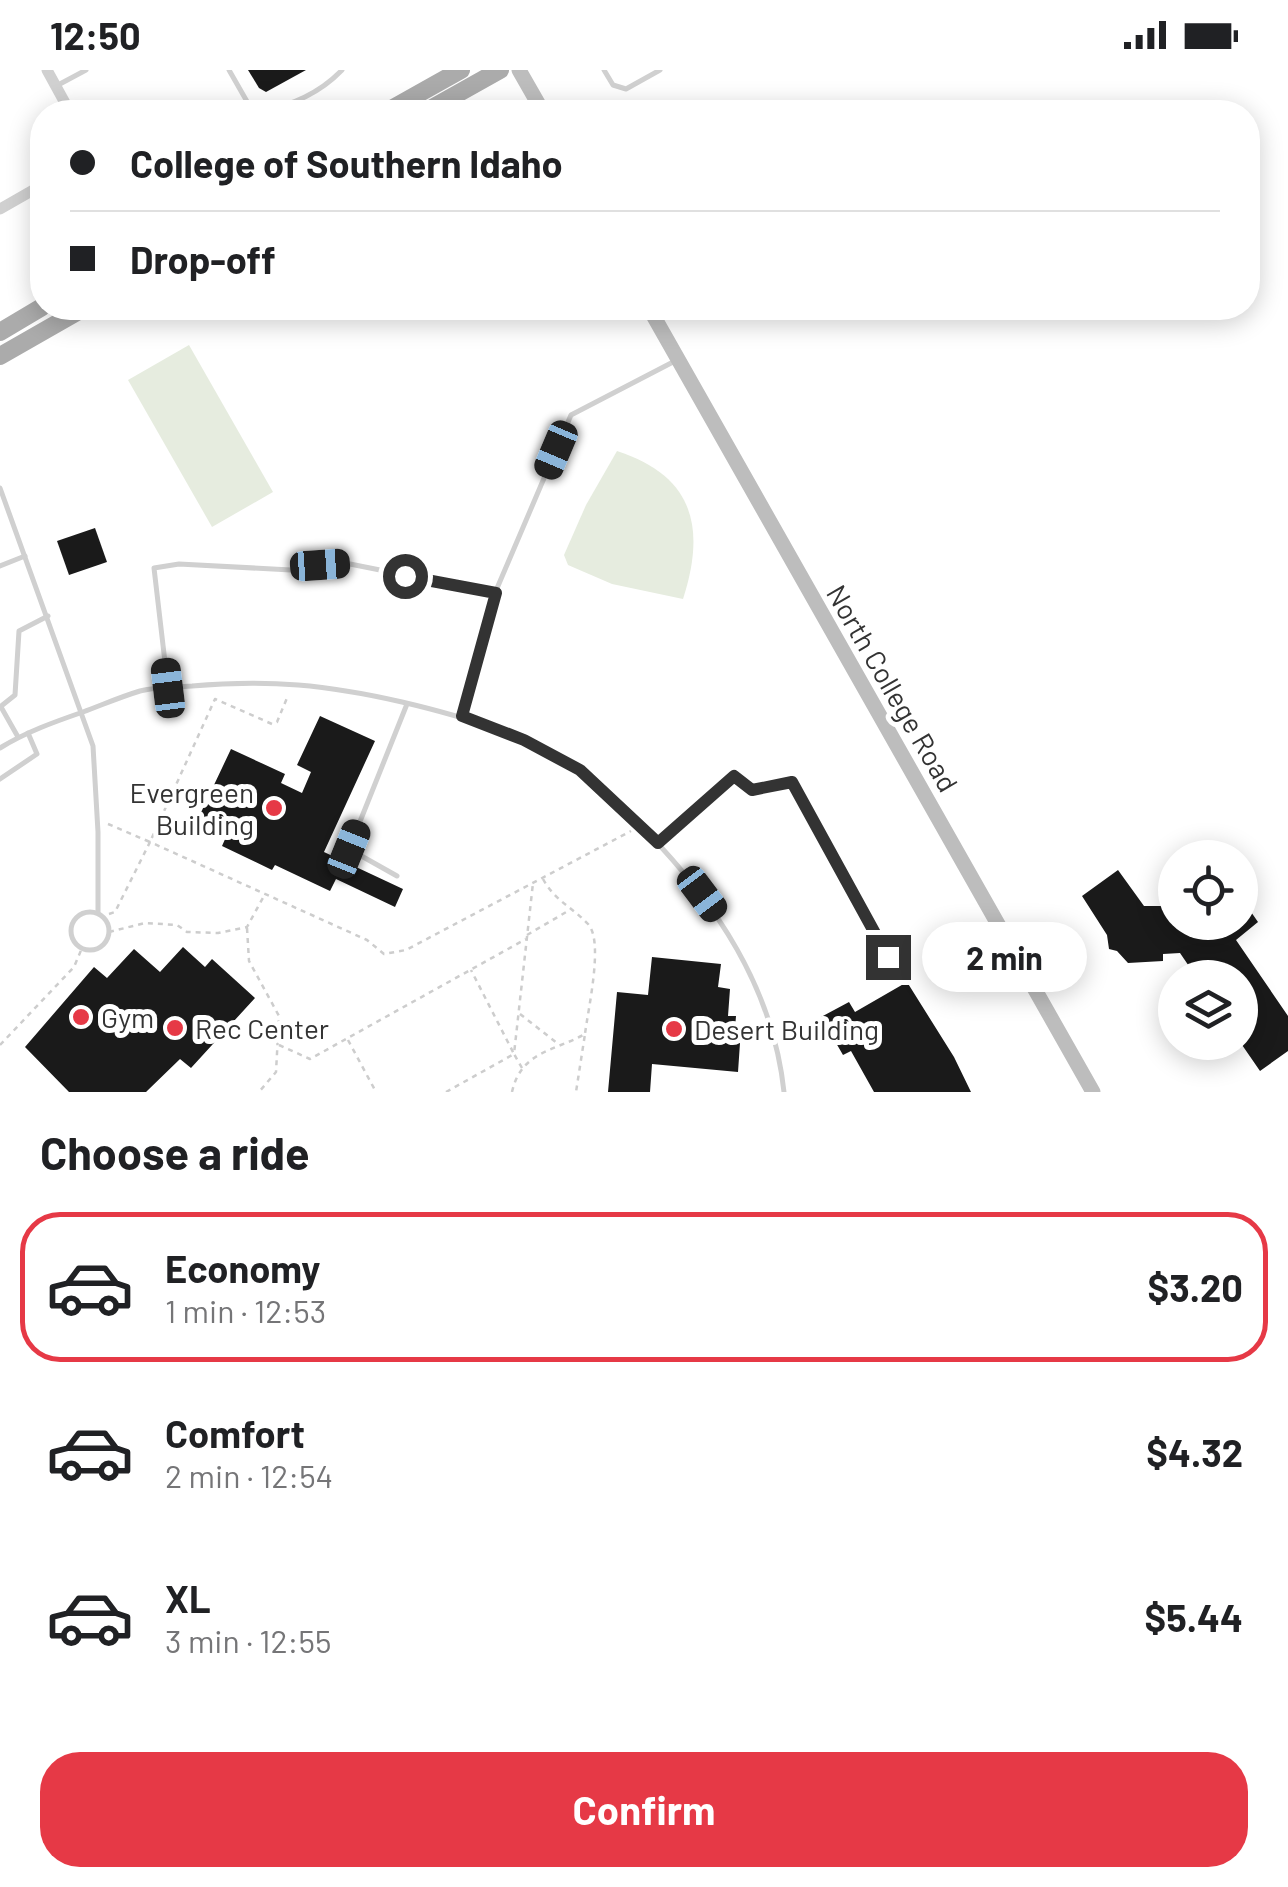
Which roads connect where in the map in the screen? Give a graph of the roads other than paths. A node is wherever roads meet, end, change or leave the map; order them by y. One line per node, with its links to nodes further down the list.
1 (46, 70): 10 (street)
2 (86, 70): 10 (lane)
3 (229, 70): 12 (lane)
4 (342, 70): 13 (lane)
5 (461, 70): 14 (main road)
6 (500, 70): 15 (main road)
7 (519, 70): 16 (street)
8 (604, 70): 9 (lane)
9 (660, 70)
10 (56, 87): 11 (street)
11 (63, 100)
12 (248, 100)
13 (299, 100)
14 (407, 100)
15 (446, 100)
16 (535, 100)
17 (30, 192): 18 (street)
18 (0, 209)
19 (30, 314): 22 (main road)
20 (63, 320): 23 (main road)
21 (656, 320): 24 (street, North College Road)
22 (0, 332)
23 (0, 356)
24 (678, 359): 28 (lane); 44 (street, North College Road)
25 (0, 488): 26 (lane)
26 (27, 556): 27 (lane); 29 (lane)
27 (0, 566)
28 (496, 593): 30 (lane); 34 (lane)
29 (48, 616): 32 (lane); 33 (lane)
30 (168, 688): 31 (lane); 33 (lane)
31 (407, 704): 34 (lane); 40 (lane)
32 (0, 707): 36 (lane)
33 (82, 712): 35 (lane); 41 (lane)
34 (462, 716): 39 (lane)
35 (28, 733): 36 (lane); 38 (lane)
36 (18, 737): 37 (lane)
37 (0, 748)
38 (0, 779)
39 (658, 843): 42 (lane); 43 (lane)
40 (398, 876)
41 (100, 915): 41 (lane)
42 (888, 957)
43 (784, 1092)
44 (1093, 1092)

